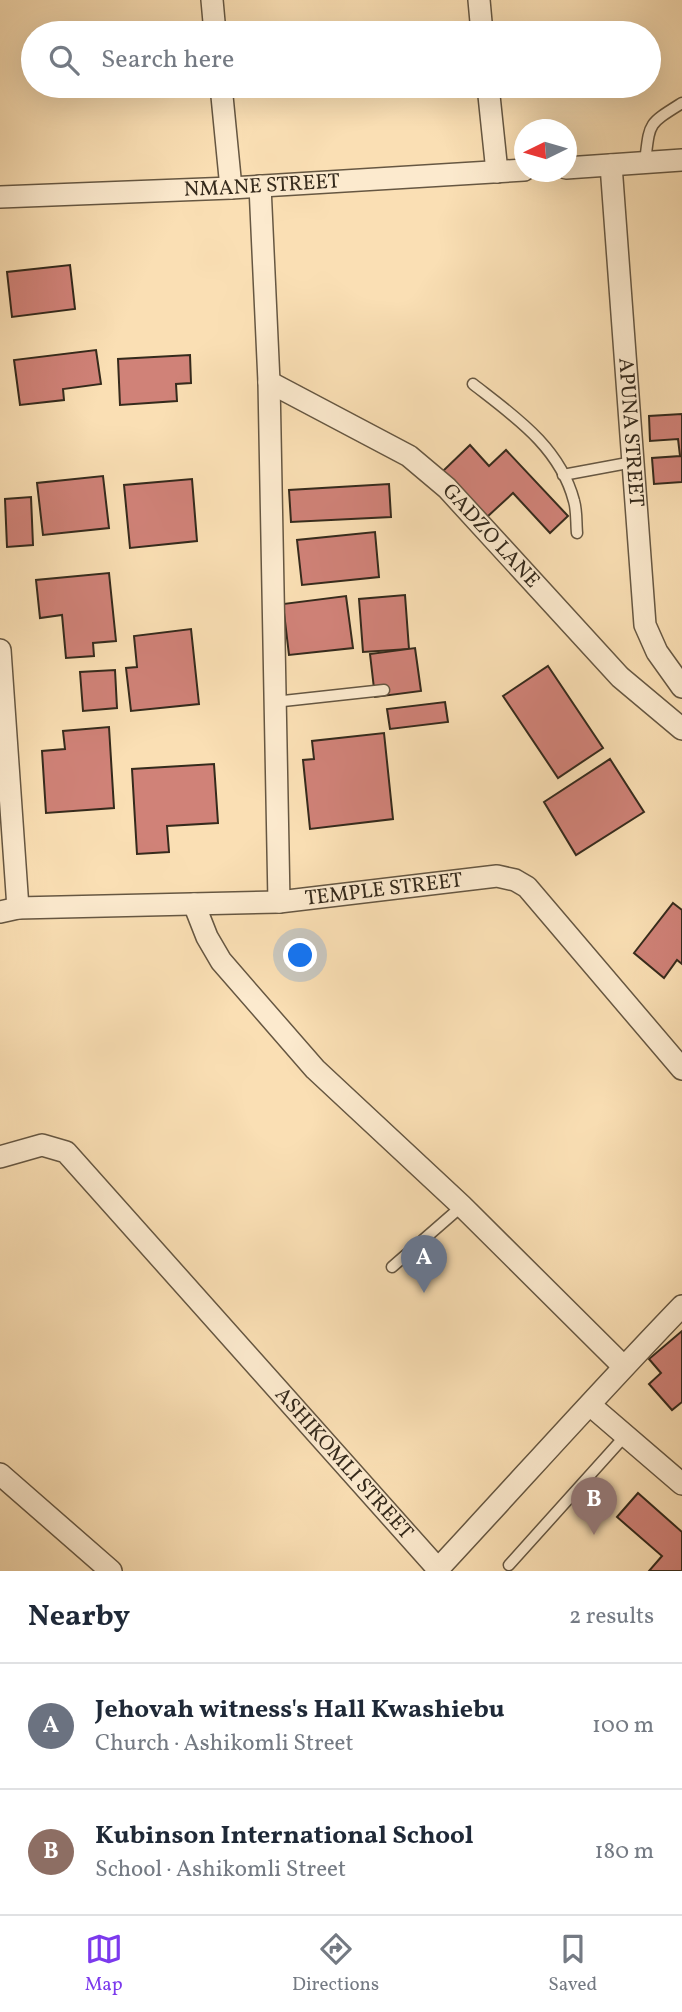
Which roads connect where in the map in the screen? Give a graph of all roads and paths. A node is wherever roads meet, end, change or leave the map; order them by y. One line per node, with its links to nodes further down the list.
1 (212, 0): 3 (street)
2 (479, 0): 4 (street)
3 (214, 21)
4 (481, 21)
5 (222, 98): 15 (street)
6 (489, 98): 13 (street)
7 (682, 103): 9 (lane)
8 (682, 160): 9 (street)
9 (645, 162): 10 (street)
10 (611, 165): 11 (street); 19 (street, APUNA STREET)
11 (577, 167)
12 (514, 171): 13 (street, NMANE STREET)
13 (497, 172): 14 (street, NMANE STREET)
14 (260, 186): 15 (street, NMANE STREET); 17 (street)
15 (231, 188): 16 (street, NMANE STREET)
16 (0, 197)
17 (269, 382): 25 (street); 26 (street, GADZO LANE)
18 (473, 384): 20 (lane)
19 (633, 462): 20 (lane); 23 (street, APUNA STREET)
20 (563, 475): 21 (lane)
21 (577, 533)
22 (0, 650): 29 (street)
23 (682, 687)
24 (384, 690): 25 (lane)
25 (274, 702): 27 (street)
26 (682, 729)
27 (279, 902): 28 (street, TEMPLE STREET); 30 (street, TEMPLE STREET)
28 (194, 904): 29 (street, TEMPLE STREET); 32 (street)
29 (9, 910)
30 (682, 1069)
31 (0, 1157): 41 (street, ASHIKOMLI STREET)
32 (462, 1206): 33 (lane); 35 (street)
33 (392, 1267)
34 (682, 1306): 35 (street, ASHIKOMLI STREET)
35 (623, 1366): 36 (street, ASHIKOMLI STREET)
36 (590, 1405): 37 (street); 41 (street, ASHIKOMLI STREET)
37 (625, 1436): 39 (street); 40 (lane)
38 (0, 1474): 42 (street)
39 (682, 1484)
40 (509, 1565)
41 (439, 1570)
42 (111, 1571)

